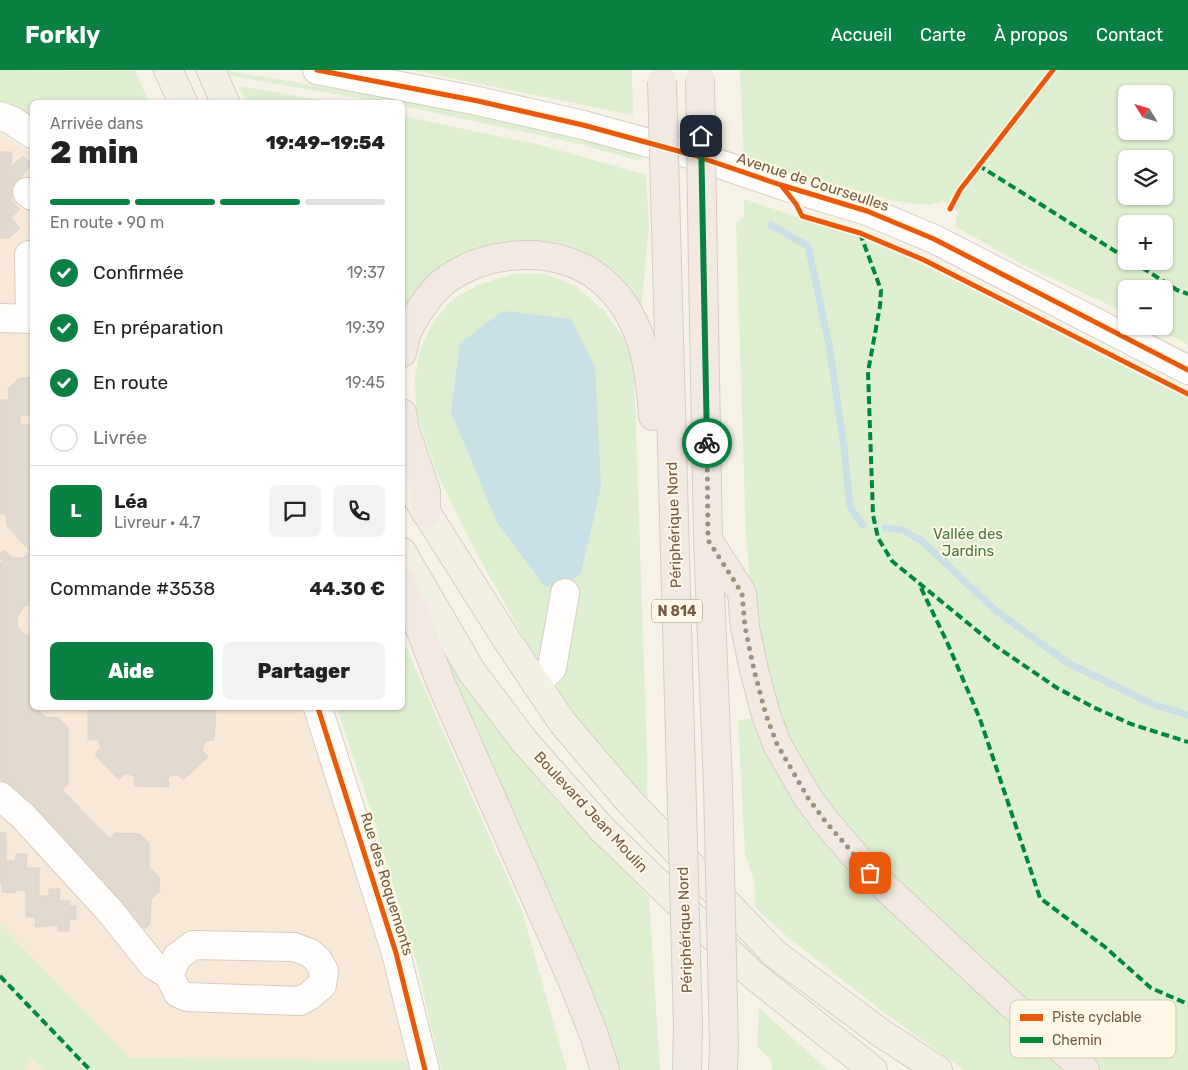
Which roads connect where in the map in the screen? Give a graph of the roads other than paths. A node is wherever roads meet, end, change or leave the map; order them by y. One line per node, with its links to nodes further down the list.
1 (168, 70): 6 (main road)
2 (211, 70): 7 (main road)
3 (317, 70): 15 (street, Avenue de Courseulles)
4 (662, 75): 17 (highway, Périphérique Nord / N 814, bridge)
5 (700, 75): 20 (highway, N 814, bridge)
6 (182, 100)
7 (224, 100)
8 (0, 116): 9 (street)
9 (30, 133)
10 (29, 256): 11 (street)
11 (30, 288)
12 (0, 318): 13 (street)
13 (30, 319)
14 (405, 340): 17 (highway)
15 (1188, 370)
16 (405, 426): 19 (highway)
17 (672, 450): 33 (highway, Périphérique Nord / N 814, bridge)
18 (405, 479): 19 (main road)
19 (426, 513): 24 (main road)
20 (708, 540): 28 (highway); 29 (highway, N 814, bridge)
21 (405, 557): 34 (main road, Boulevard Jean Moulin)
22 (405, 590): 32 (highway)
23 (565, 593): 24 (street)
24 (536, 684): 35 (main road)
25 (319, 710): 31 (street, Rue des Roquemonts)
26 (0, 796): 27 (street)
27 (170, 974): 27 (street)
28 (1010, 1003)
29 (724, 1058)
30 (1072, 1058): 36 (highway)
31 (425, 1070)
32 (605, 1070)
33 (688, 1070)
34 (873, 1070)
35 (938, 1070)
36 (1085, 1070)

